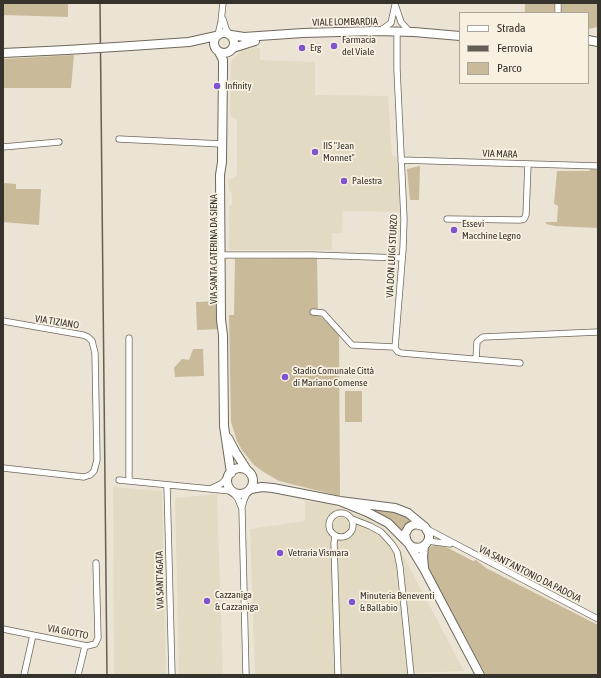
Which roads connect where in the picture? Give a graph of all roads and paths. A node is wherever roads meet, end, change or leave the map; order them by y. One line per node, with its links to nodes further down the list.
1 (223, 3): 3 (street)
2 (395, 4): 4 (street); 5 (street)
3 (222, 15): 6 (street); 7 (street)
4 (378, 32): 5 (street, VIALE LOMBARDIA); 7 (street, VIALE LOMBARDIA)
5 (410, 32): 9 (street, VIALE LOMBARDIA)
6 (217, 35): 7 (street); 11 (street); 12 (street)
7 (230, 35): 13 (street)
8 (396, 36): 10 (street, VIALE LOMBARDIA); 13 (street, VIALE LOMBARDIA); 20 (street, VIA DON LUIGI STURZO)
9 (459, 36)
10 (459, 36)
11 (189, 42): 12 (street); 14 (street, bridge)
12 (217, 50): 13 (street); 15 (street, VIA SANTA CATERINA DA SIENA)
13 (231, 50): 15 (street, VIA SANTA CATERINA DA SIENA)
14 (3, 53)
15 (223, 68): 18 (street, VIA SANTA CATERINA DA SIENA)
16 (119, 139): 18 (street)
17 (60, 142): 19 (street)
18 (222, 144): 21 (street, VIA SANTA CATERINA DA SIENA)
19 (3, 147)
20 (401, 160): 22 (street, VIA MARA); 26 (street, VIA DON LUIGI STURZO)
21 (222, 162): 25 (street, VIA SANTA CATERINA DA SIENA); 30 (street, VIA SANTA CATERINA DA SIENA)
22 (528, 164): 23 (street, VIA MARA); 24 (street)
23 (598, 166)
24 (447, 219)
25 (224, 255): 26 (street); 30 (street, VIA SANTA CATERINA DA SIENA)
26 (402, 258): 32 (street, VIA DON LUIGI STURZO)
27 (313, 312): 32 (street)
28 (3, 321): 36 (street, VIA TIZIANO)
29 (598, 332): 33 (street)
30 (223, 335): 35 (street, VIA SANTA CATERINA DA SIENA)
31 (129, 338): 40 (street)
32 (394, 347): 33 (street)
33 (476, 359): 34 (street)
34 (520, 363)
35 (224, 426): 37 (street, VIA SANTA CATERINA DA SIENA); 38 (street, VIA SANTA CATERINA DA SIENA)
36 (3, 468)
37 (248, 471): 38 (street); 43 (street); 44 (street)
38 (230, 474): 42 (street); 45 (street)
39 (120, 480): 40 (street)
40 (129, 481): 41 (street)
41 (167, 485): 42 (street); 62 (street, VIA SANT'AGATA)
42 (210, 488): 45 (street)
43 (273, 488): 44 (street); 46 (street)
44 (249, 490): 45 (street); 47 (street)
45 (232, 491): 47 (street)
46 (340, 501): 49 (street); 53 (street)
47 (242, 509): 63 (street)
48 (352, 519): 50 (street); 50 (street); 65 (street)
49 (425, 527): 51 (street); 52 (street, VIA SANT'ANTONIO DA PADOVA); 53 (street)
50 (335, 536): 64 (street)
51 (426, 544): 52 (street, VIA SANT'ANTONIO DA PADOVA); 53 (street); 55 (street)
52 (455, 544): 56 (street, VIA SANT'ANTONIO DA PADOVA)
53 (409, 545): 55 (street)
54 (96, 563): 59 (street, VIA GIOTTO)
55 (424, 569): 66 (street)
56 (598, 619)
57 (3, 629): 58 (street, VIA GIOTTO)
58 (33, 635): 59 (street, VIA GIOTTO); 60 (street)
59 (85, 646): 61 (street)
60 (24, 675)
61 (78, 675)
62 (172, 675)
63 (246, 675)
64 (338, 675)
65 (411, 675)
66 (480, 675)

